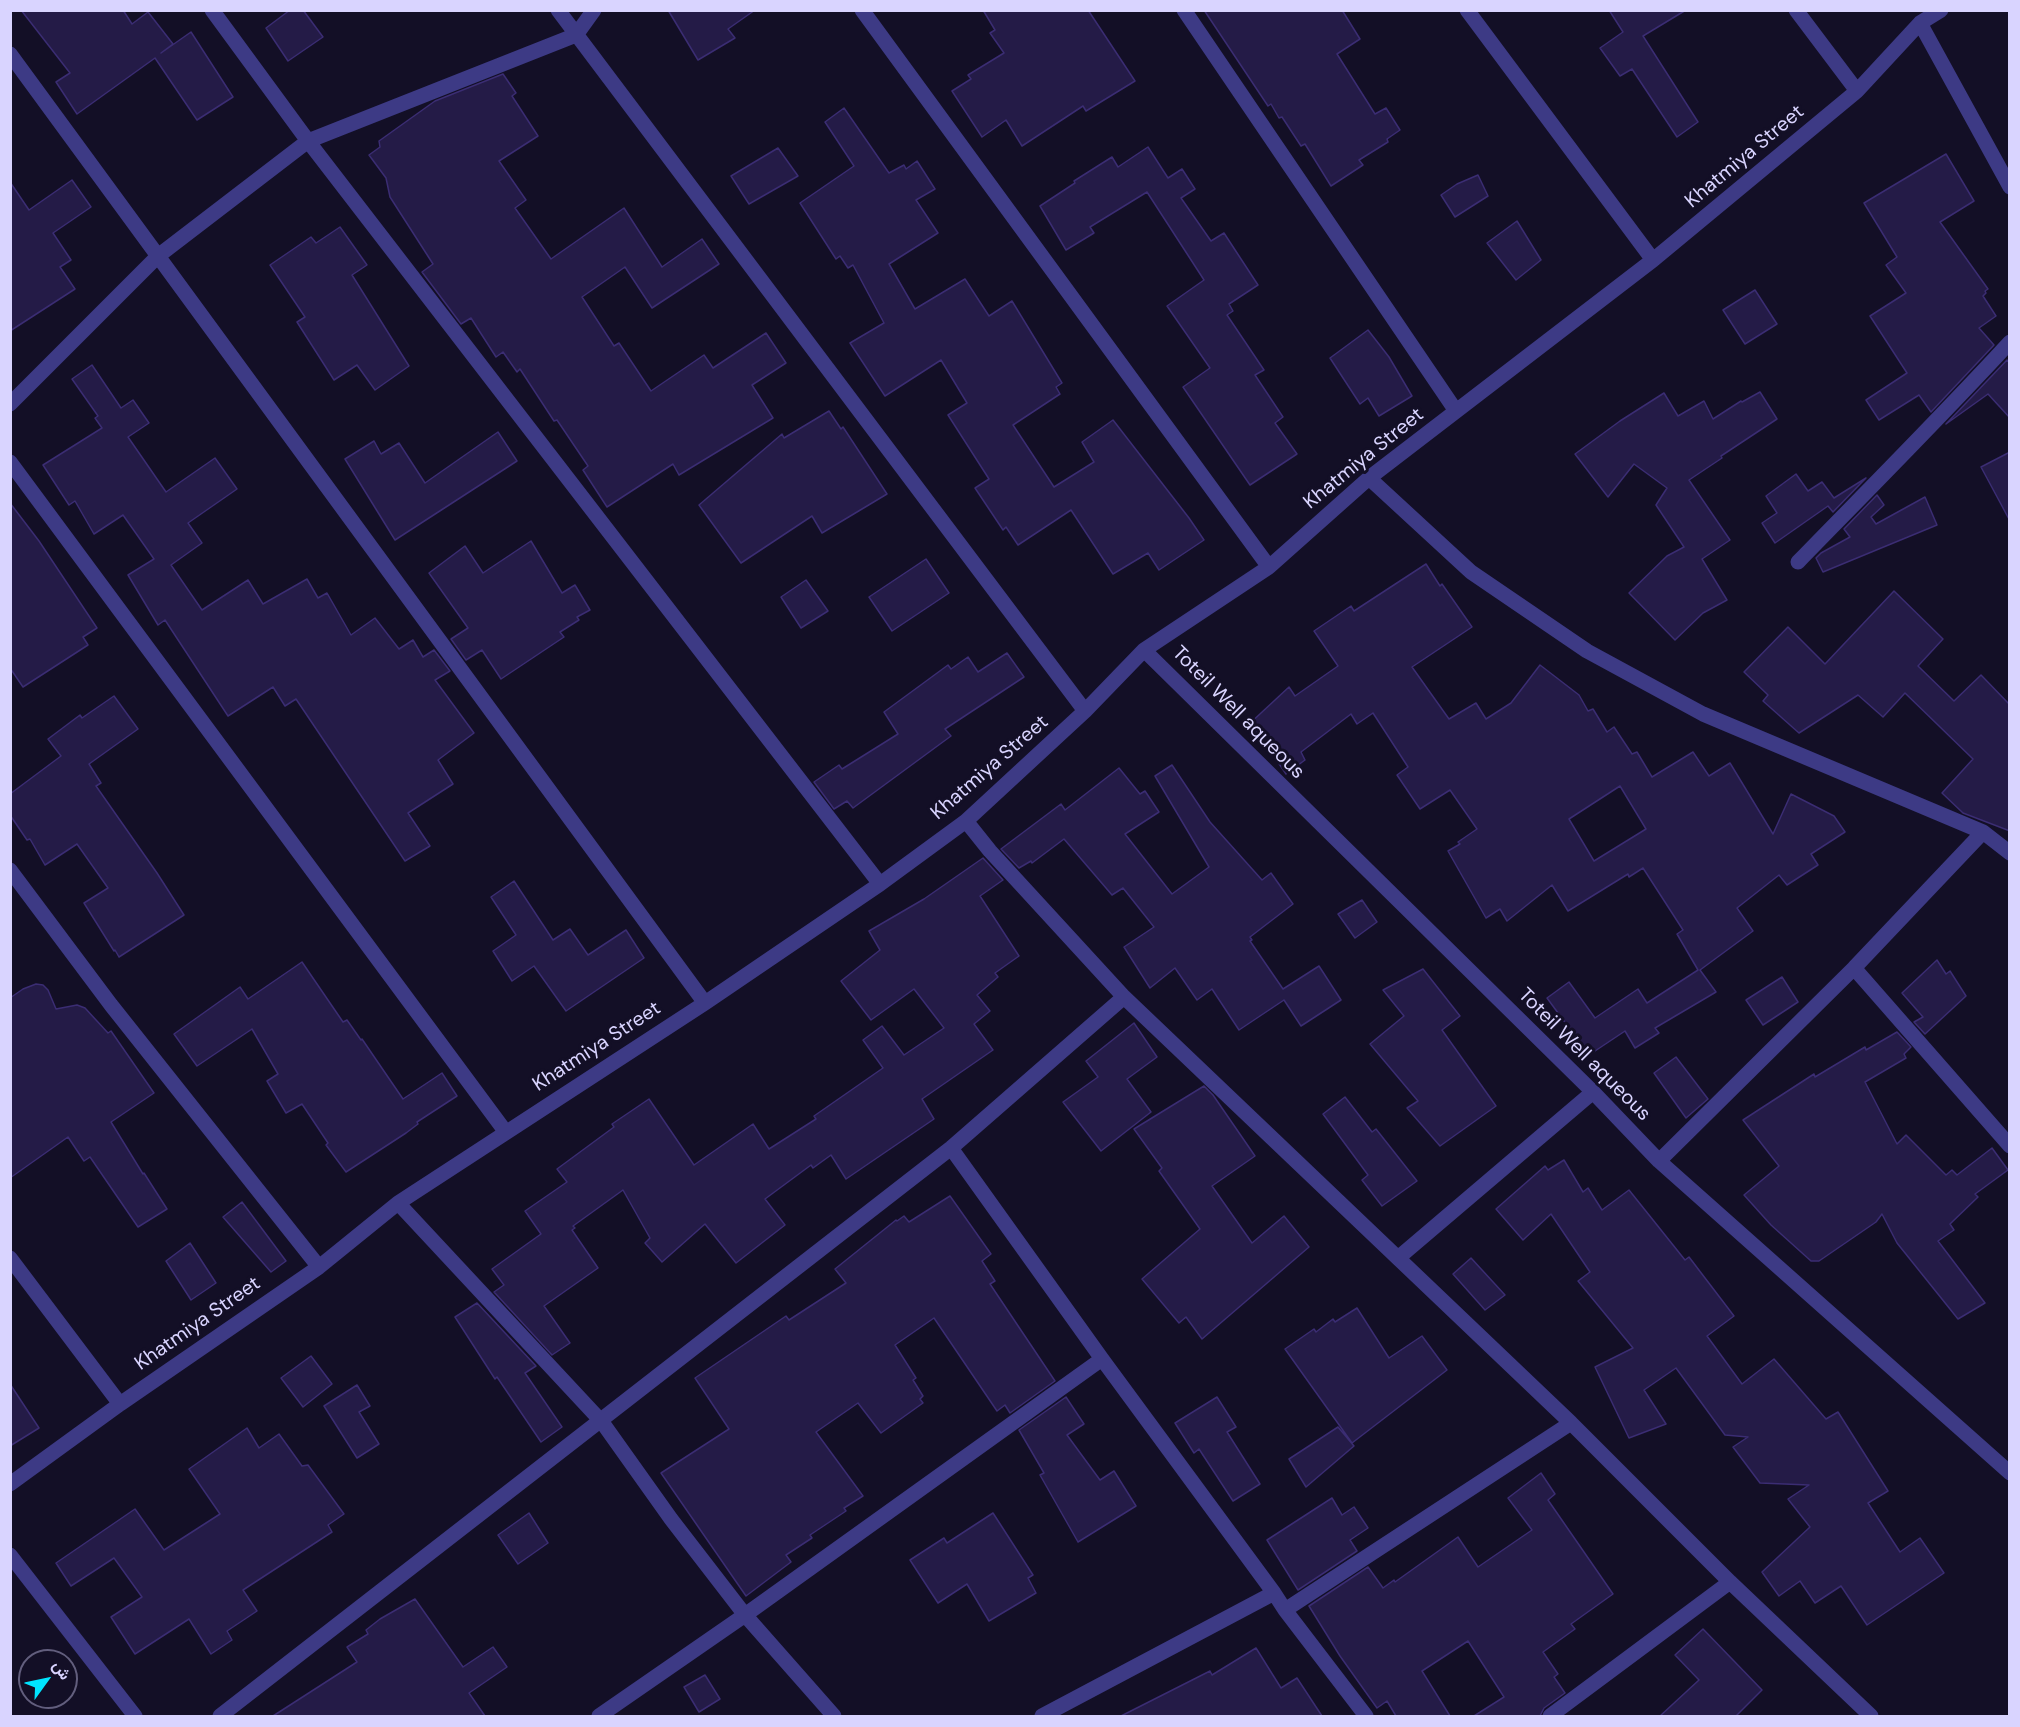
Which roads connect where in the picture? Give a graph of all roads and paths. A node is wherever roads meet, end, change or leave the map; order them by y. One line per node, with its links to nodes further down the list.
1 (212, 10): 13 (street)
2 (558, 10): 10 (street)
3 (594, 10): 10 (street)
4 (862, 10): 23 (street)
5 (1184, 10): 19 (street)
6 (1467, 10): 16 (street)
7 (1796, 10): 12 (street)
8 (1941, 10): 9 (street, Khatmiya Street)
9 (1920, 23): 12 (street, Khatmiya Street); 14 (street)
10 (576, 35): 13 (street); 25 (street)
11 (10, 54): 15 (street)
12 (1857, 91): 16 (street, Khatmiya Street)
13 (308, 141): 15 (street); 30 (street)
14 (2010, 186)
15 (158, 256): 18 (street); 33 (street)
16 (1653, 260): 19 (street, Khatmiya Street)
17 (2010, 342): 22 (street)
18 (10, 404)
19 (1456, 411): 21 (street, Khatmiya Street)
20 (10, 462): 35 (street)
21 (1369, 478): 23 (street, Khatmiya Street); 27 (street)
22 (1798, 562)
23 (1269, 567): 24 (street, Khatmiya Street)
24 (1144, 650): 25 (street, Khatmiya Street); 34 (street, Toteil Well aqueous)
25 (1085, 711): 26 (street, Khatmiya Street)
26 (966, 821): 30 (street, Khatmiya Street); 32 (street)
27 (1983, 832): 28 (street); 31 (street)
28 (2010, 853)
29 (10, 870): 42 (street)
30 (880, 884): 33 (street, Khatmiya Street)
31 (1854, 968): 36 (street); 38 (street)
32 (1124, 997): 37 (street); 41 (street)
33 (705, 1002): 35 (street, Khatmiya Street)
34 (1593, 1092): 38 (street, Toteil Well aqueous); 41 (street)
35 (505, 1131): 39 (street, Khatmiya Street)
36 (2010, 1146)
37 (951, 1149): 43 (street); 45 (street)
38 (1659, 1161): 47 (street, Toteil Well aqueous)
39 (398, 1203): 42 (street, Khatmiya Street); 45 (street)
40 (10, 1258): 44 (street)
41 (1398, 1258): 46 (street)
42 (319, 1267): 44 (street, Khatmiya Street)
43 (1102, 1359): 51 (street); 53 (street)
44 (120, 1404): 48 (street, Khatmiya Street)
45 (602, 1422): 53 (street); 55 (street)
46 (1571, 1423): 50 (street); 52 (street)
47 (2010, 1473)
48 (10, 1484)
49 (10, 1555): 54 (street)
50 (1730, 1582): 60 (street); 61 (street)
51 (1274, 1593): 52 (street); 58 (street)
52 (1285, 1610): 59 (street)
53 (745, 1615): 56 (street); 57 (street)
54 (135, 1716)
55 (220, 1716)
56 (599, 1716)
57 (834, 1716)
58 (1042, 1716)
59 (1366, 1716)
60 (1550, 1716)
61 (1871, 1716)

